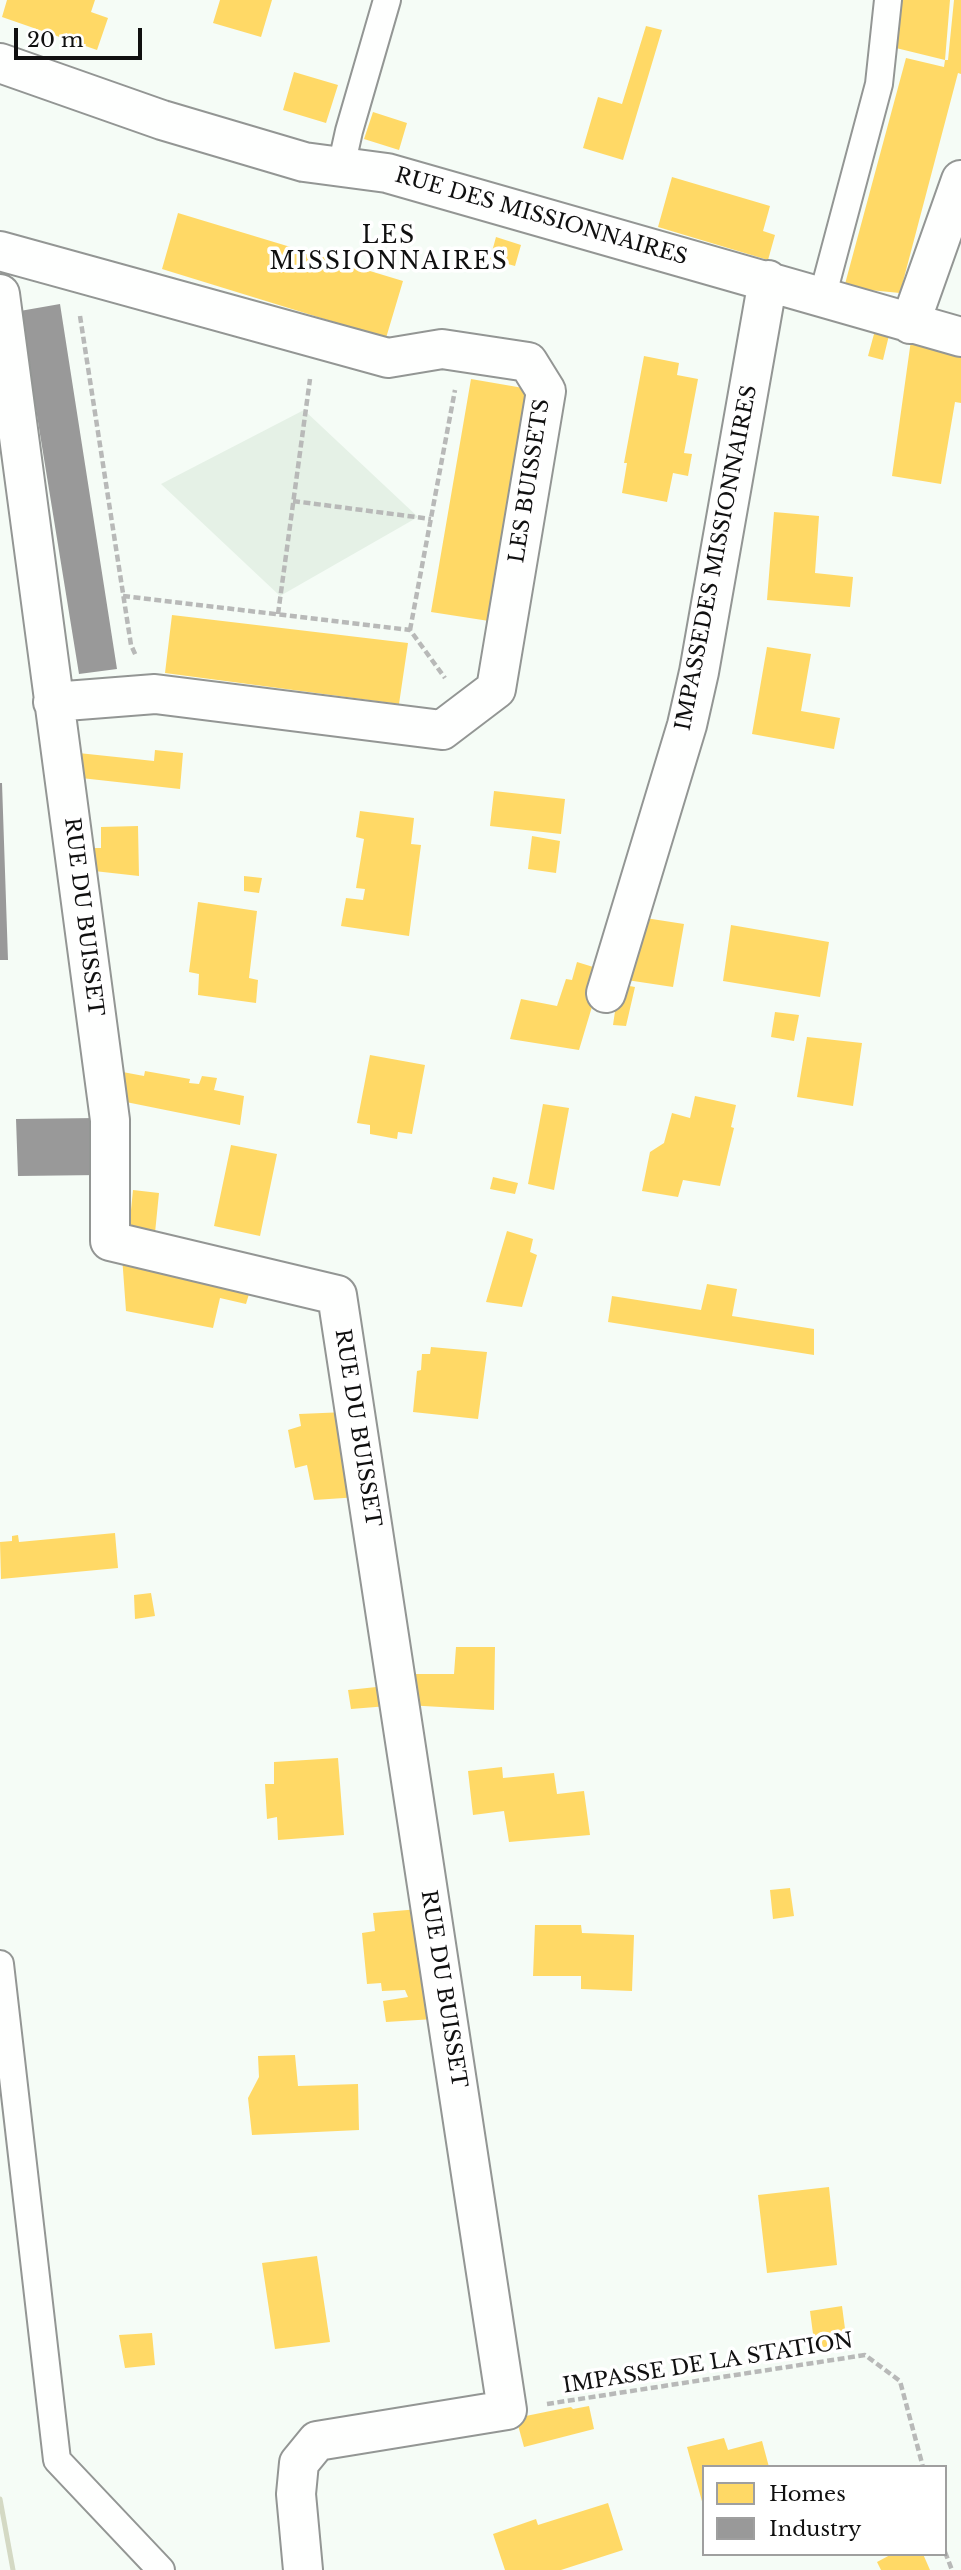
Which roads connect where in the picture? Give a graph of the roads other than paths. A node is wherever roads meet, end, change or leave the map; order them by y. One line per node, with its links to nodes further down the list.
1 (387, 0): 4 (lane)
2 (888, 0): 9 (lane)
3 (2, 70): 4 (street, RUE DES MISSIONNAIRES)
4 (341, 167): 7 (street, RUE DES MISSIONNAIRES)
5 (961, 180): 11 (street)
6 (0, 251): 14 (street, LES BUISSETS)
7 (768, 280): 9 (street, RUE DES MISSIONNAIRES); 15 (street, IMPASSEDES MISSIONNAIRES)
8 (0, 295): 10 (street, RUE DU BUISSET)
9 (822, 298): 11 (street, RUE DES MISSIONNAIRES)
10 (1, 300): 13 (street, RUE DU BUISSET)
11 (910, 324): 12 (street, RUE DES MISSIONNAIRES)
12 (961, 337)
13 (8, 412): 14 (street, RUE DU BUISSET)
14 (53, 702): 18 (street, RUE DU BUISSET)
15 (606, 993)
16 (0, 1964): 17 (lane)
17 (161, 2570)
18 (303, 2570)

